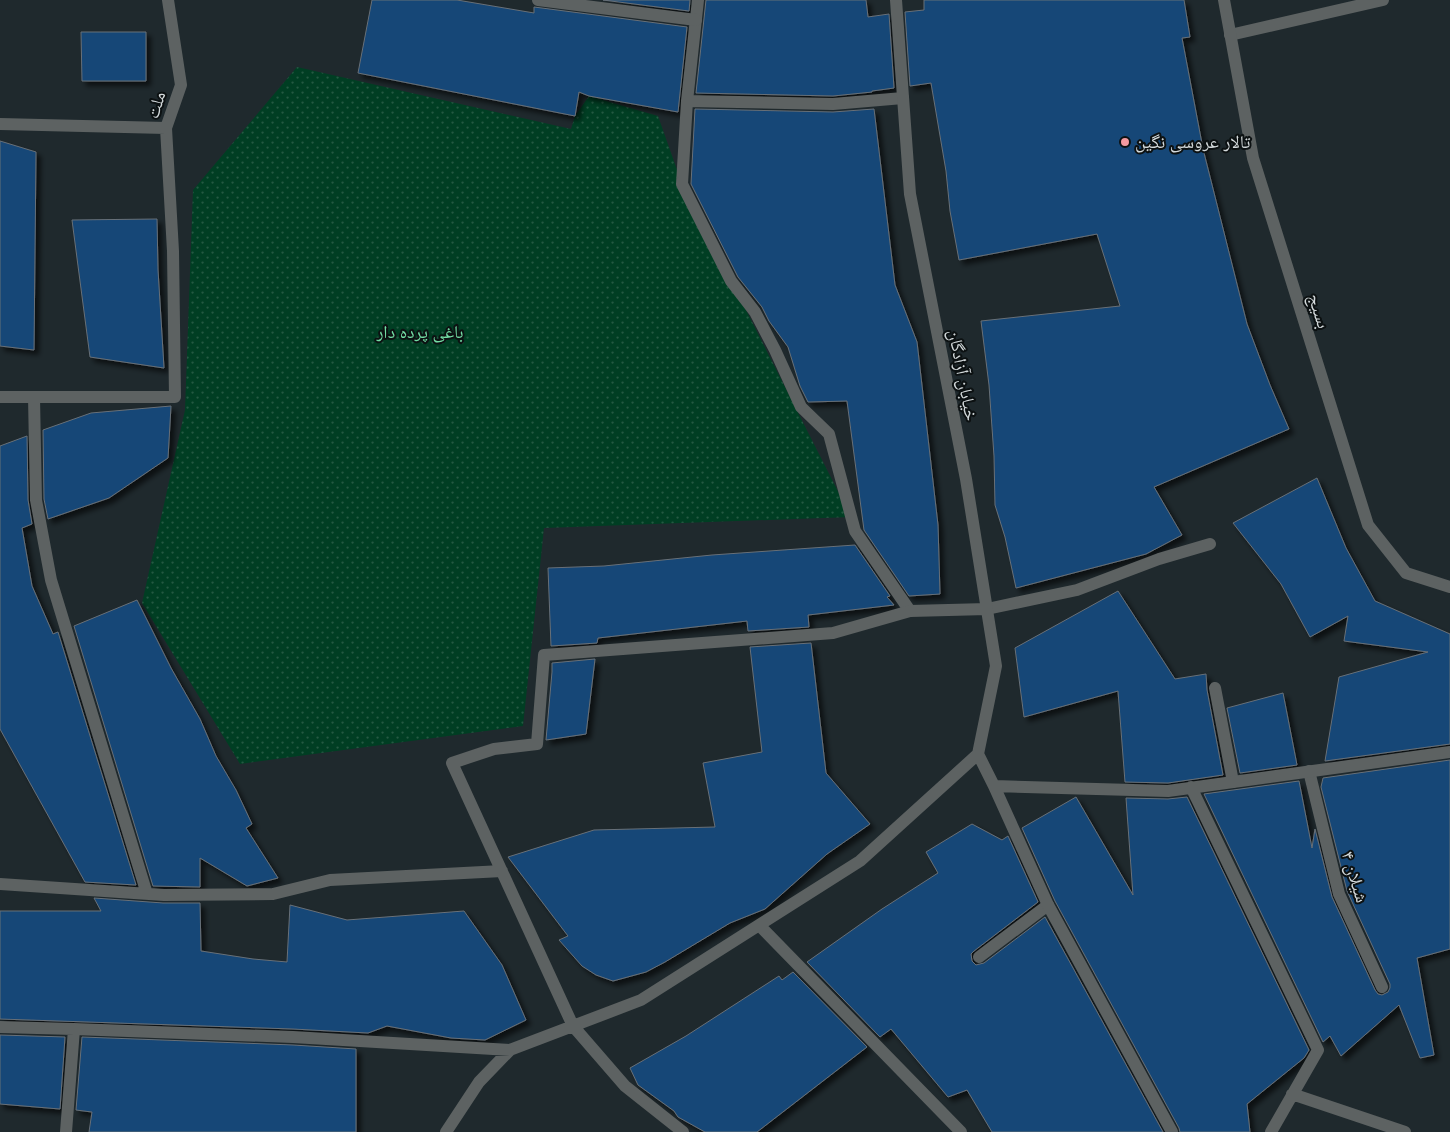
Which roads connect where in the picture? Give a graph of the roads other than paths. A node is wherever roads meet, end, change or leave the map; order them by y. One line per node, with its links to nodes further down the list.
1 (168, 0): 12 (street, ملت)
2 (538, 0): 7 (street)
3 (698, 0): 7 (street)
4 (896, 0): 9 (street, خیابان آزادگان)
5 (1224, 0): 8 (street, بسیج)
6 (1383, 0): 8 (street)
7 (696, 20): 10 (street)
8 (1230, 35): 16 (street, بسیج)
9 (903, 98): 10 (street); 17 (street, خیابان آزادگان)
10 (687, 100): 18 (street)
11 (0, 124): 12 (street)
12 (166, 128): 14 (street, ملت)
13 (0, 397): 14 (street)
14 (34, 397): 28 (street)
15 (1210, 544): 17 (street)
16 (1450, 587)
17 (987, 609): 18 (street); 21 (street, خیابان آزادگان)
18 (910, 611): 26 (street)
19 (1215, 688): 23 (street)
20 (1450, 752): 22 (street)
21 (978, 754): 24 (street); 30 (street)
22 (1308, 771): 23 (street); 32 (street, شیلان ۴)
23 (1233, 782): 25 (street)
24 (994, 786): 25 (street); 29 (street)
25 (1192, 787): 37 (street)
26 (502, 871): 28 (street); 33 (street)
27 (0, 884): 28 (street)
28 (147, 894)
29 (1048, 905): 31 (street); 42 (street)
30 (759, 925): 33 (street); 41 (street)
31 (979, 957)
32 (1382, 987)
33 (573, 1026): 36 (street); 40 (street)
34 (0, 1027): 35 (street)
35 (74, 1028): 36 (street); 38 (street)
36 (510, 1050): 39 (street)
37 (1292, 1094): 43 (street); 44 (street)
38 (66, 1132)
39 (446, 1132)
40 (683, 1132)
41 (961, 1132)
42 (1172, 1132)
43 (1271, 1132)
44 (1405, 1132)

